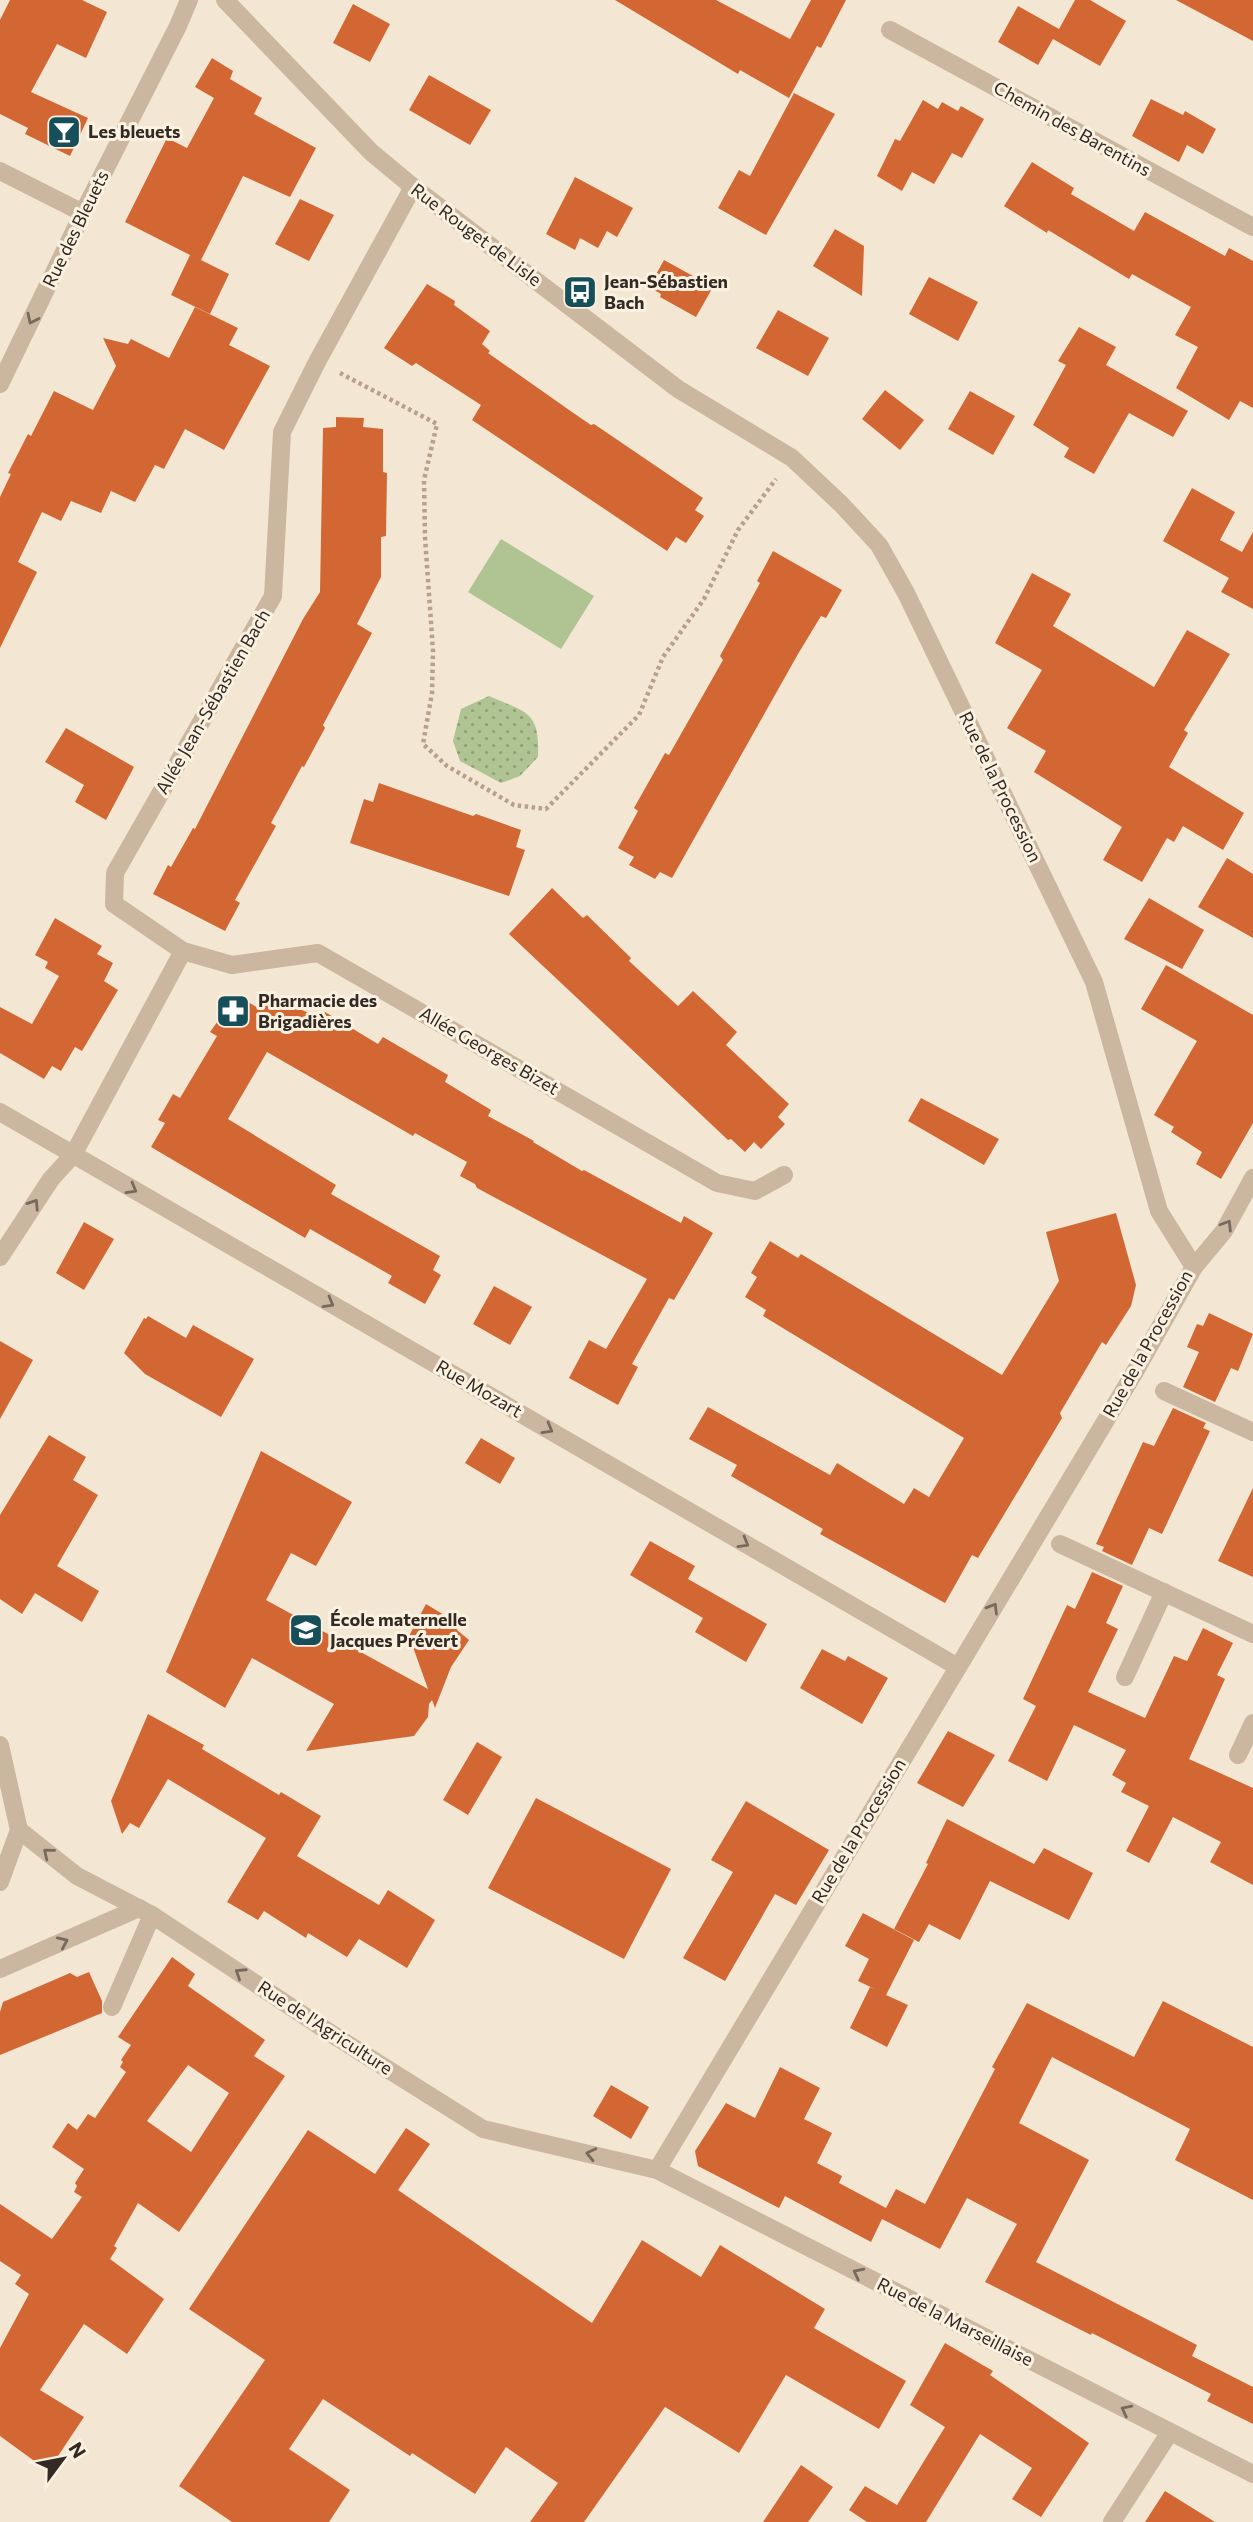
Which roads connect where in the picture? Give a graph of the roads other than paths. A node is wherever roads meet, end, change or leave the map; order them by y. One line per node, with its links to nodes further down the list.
1 (189, 0): 6 (street, Rue des Bleuets)
2 (225, 0): 5 (street, Rue Rouget de Lisle)
3 (890, 30): 7 (street, Chemin des Barentins)
4 (0, 172): 6 (street)
5 (413, 187): 9 (street, Rue Rouget de Lisle); 10 (street, Allée Jean-Sébastien Bach)
6 (83, 214): 8 (street, Rue des Bleuets, one-way to 8)
7 (1253, 228)
8 (0, 384)
9 (792, 458): 17 (street, Rue de la Procession)
10 (114, 904): 11 (street, Allée Georges Bizet)
11 (183, 951): 13 (street); 14 (street, Allée Georges Bizet)
12 (0, 1112): 13 (street, Rue Mozart)
13 (73, 1155): 16 (street, one-way to 13); 23 (street, Rue Mozart, one-way to 23)
14 (784, 1175)
15 (1253, 1178): 17 (street, one-way to 15)
16 (0, 1257)
17 (1194, 1267): 23 (street, Rue de la Procession, one-way to 17)
18 (1164, 1391): 19 (street)
19 (1253, 1432)
20 (1060, 1544): 21 (street)
21 (1164, 1592): 22 (street); 24 (street)
22 (1253, 1634)
23 (958, 1667): 33 (street, Rue de la Procession)
24 (1125, 1677)
25 (1253, 1723): 27 (street)
26 (0, 1745): 28 (street)
27 (1238, 1755)
28 (19, 1830): 29 (street); 30 (street, Rue de l'Agriculture, one-way to 28)
29 (0, 1882)
30 (145, 1912): 31 (street, one-way to 30); 32 (street); 33 (street, Rue de l'Agriculture, one-way to 30)
31 (0, 1969)
32 (112, 2007)
33 (657, 2170): 34 (street, Rue de la Marseillaise, one-way to 33)
34 (1170, 2432): 35 (street, Rue de la Marseillaise); 36 (street)
35 (1253, 2474)
36 (1112, 2522)

